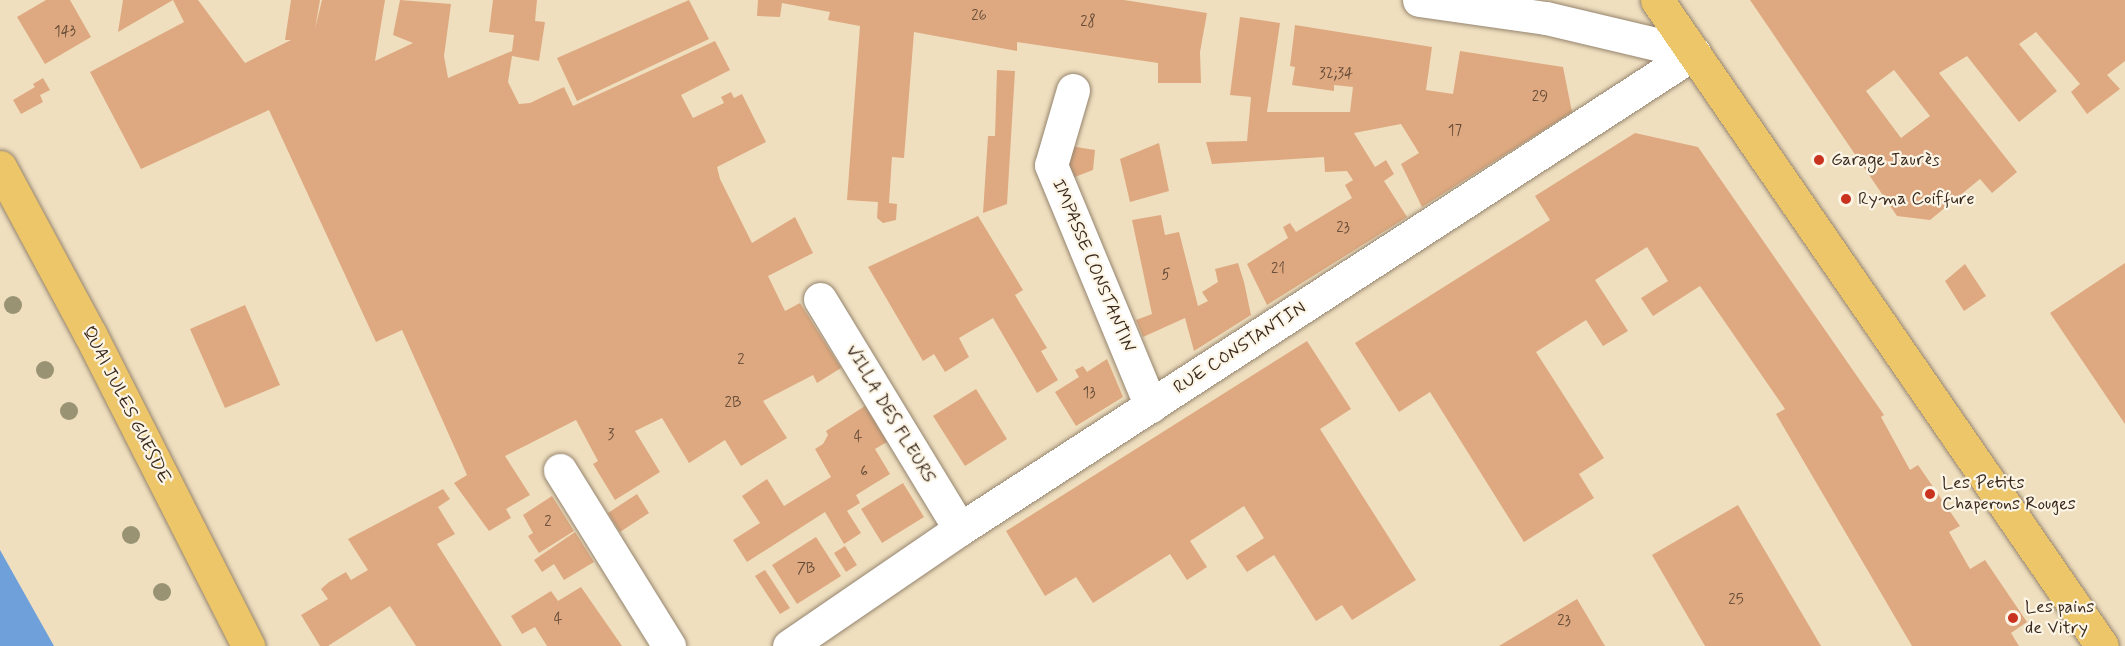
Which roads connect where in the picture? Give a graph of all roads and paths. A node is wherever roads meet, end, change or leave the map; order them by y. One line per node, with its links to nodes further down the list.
1 (1419, 0): 3 (street)
2 (1657, 0): 3 (main road)
3 (1694, 53): 7 (street, RUE CONSTANTIN); 13 (main road)
4 (1073, 90): 7 (street, IMPASSE CONSTANTIN)
5 (0, 167): 10 (main road, QUAI JULES GUESDE)
6 (820, 299): 9 (street, VILLA DES FLEURS)
7 (1151, 406): 9 (street, RUE CONSTANTIN)
8 (560, 470): 11 (street)
9 (960, 530): 12 (street, RUE CONSTANTIN)
10 (248, 646)
11 (669, 646)
12 (789, 646)
13 (2103, 646)

